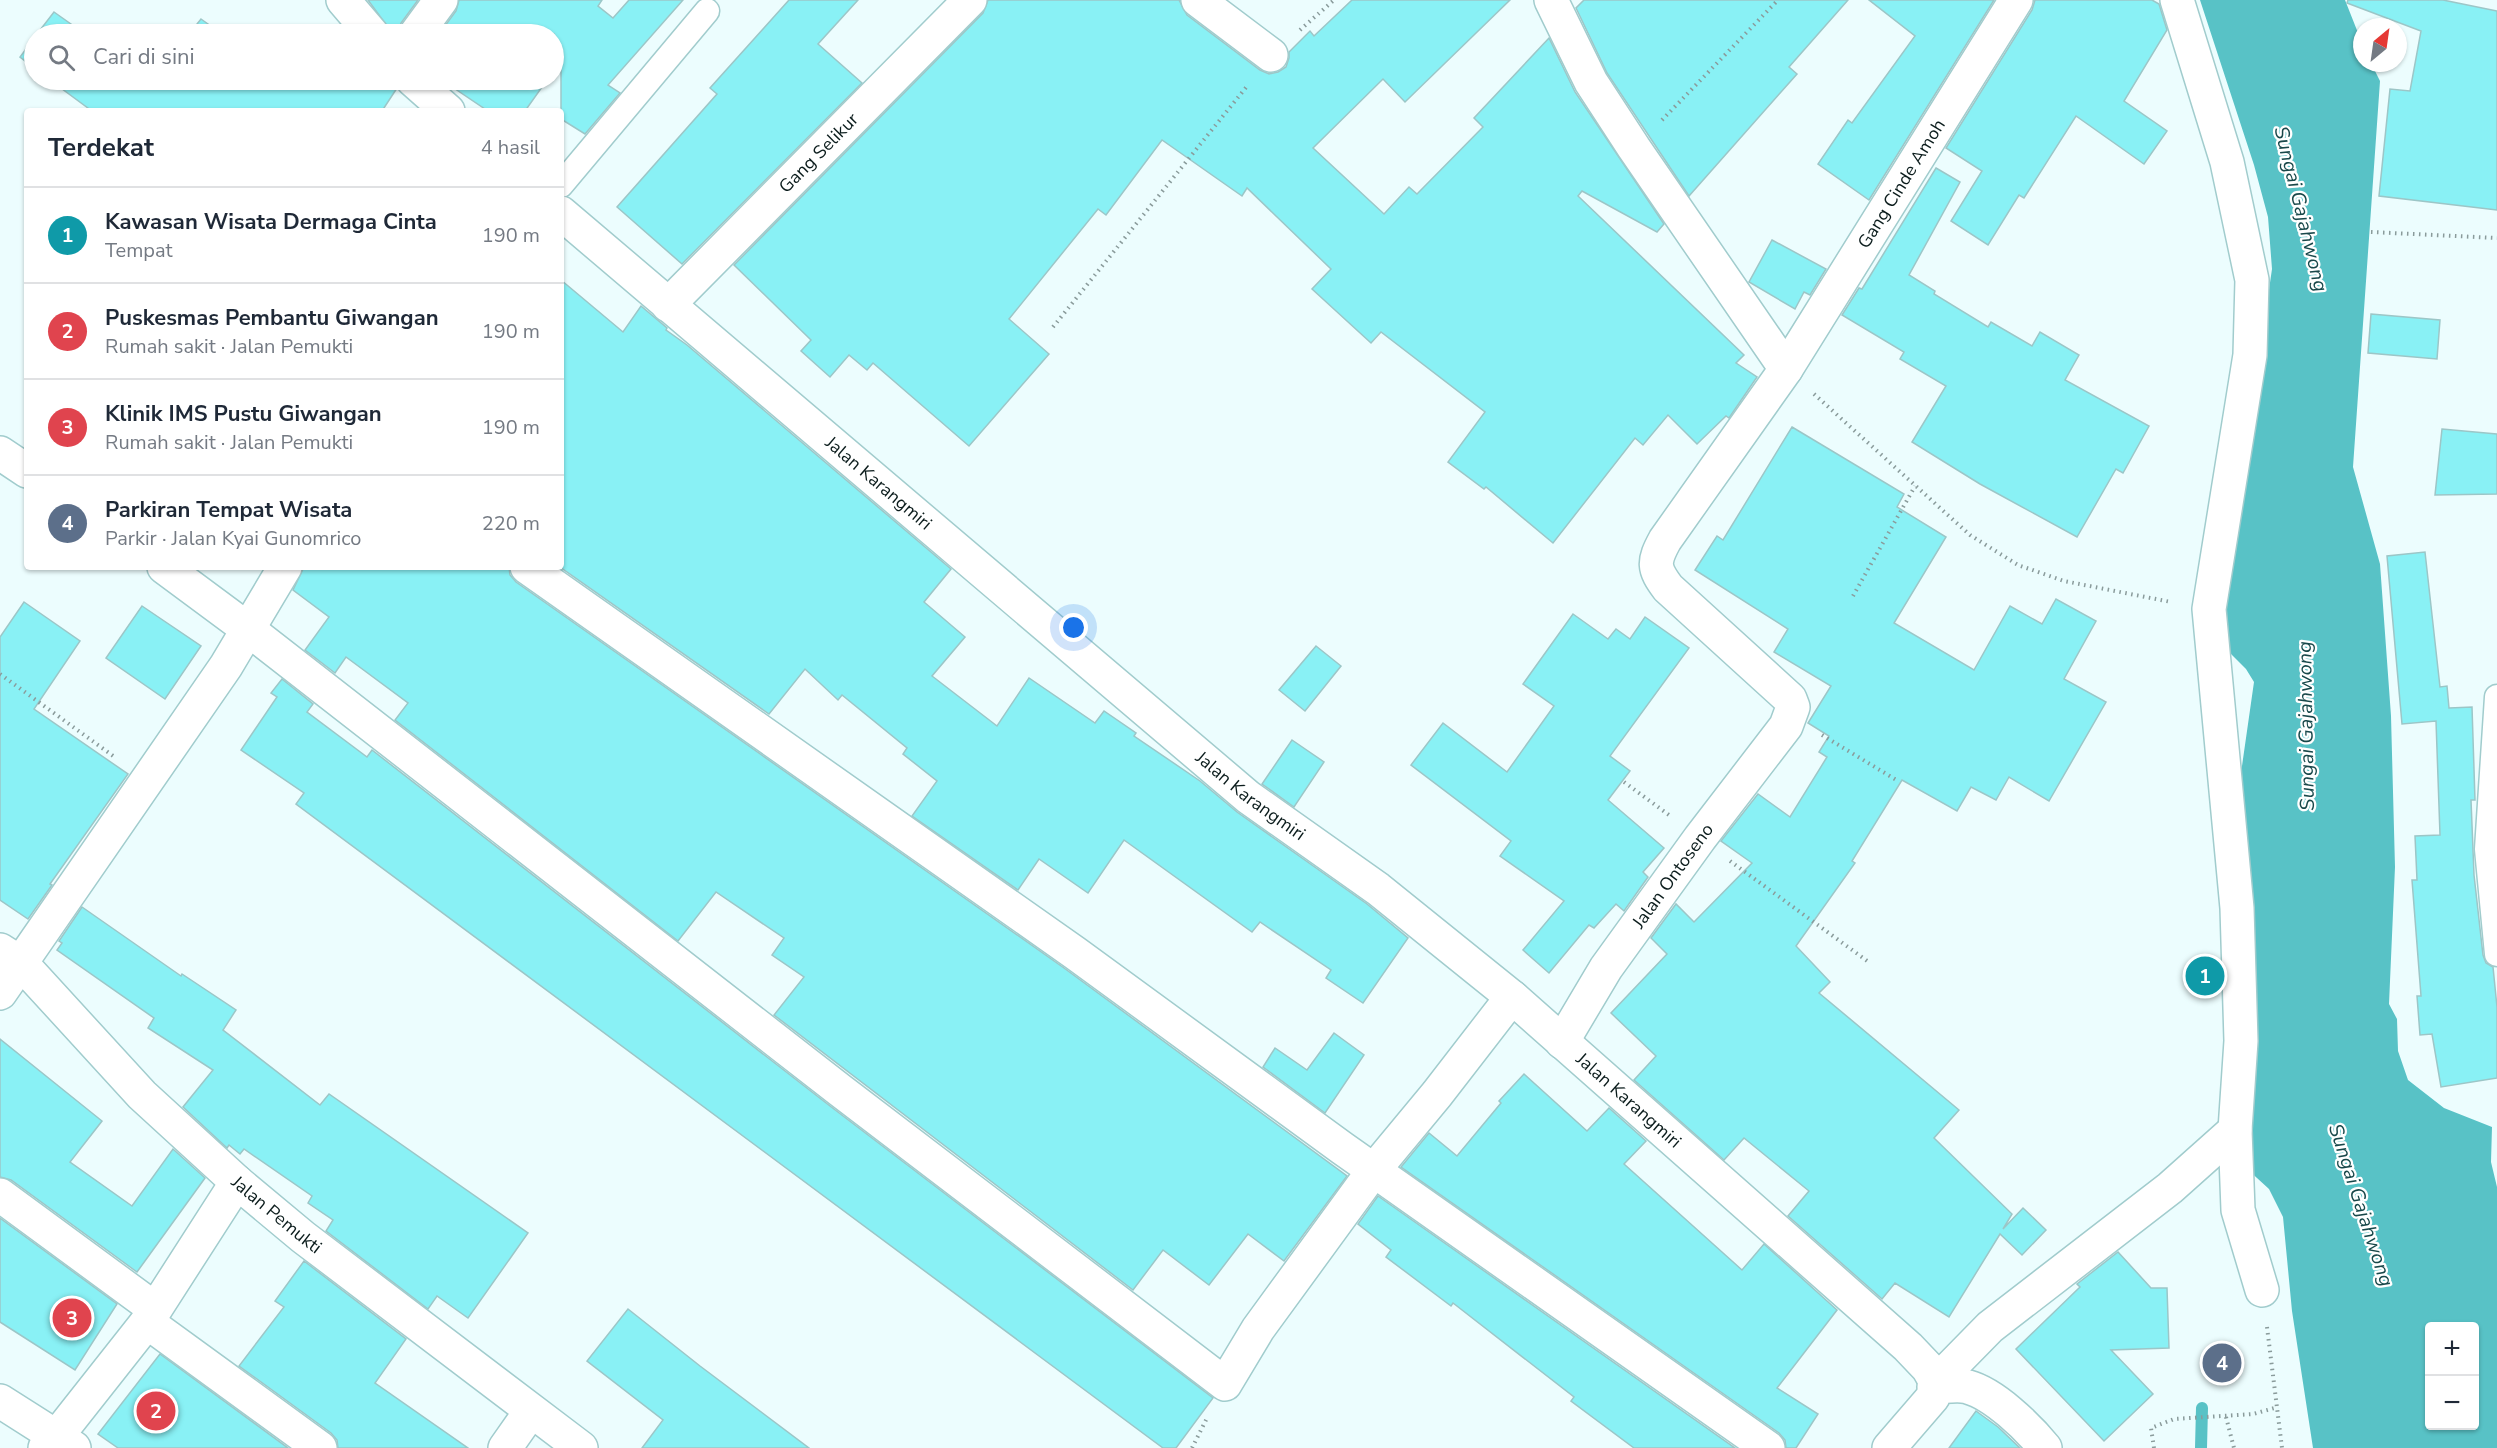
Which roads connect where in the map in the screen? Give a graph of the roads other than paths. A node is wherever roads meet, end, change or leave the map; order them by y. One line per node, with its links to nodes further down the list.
1 (343, 0): 9 (street)
2 (441, 0): 10 (street)
3 (970, 0): 16 (street, Gang Selikur)
4 (1198, 0): 11 (street)
5 (1551, 0): 17 (street)
6 (2016, 0): 17 (street, Gang Cinde Amoh)
7 (2177, 0): 31 (street)
8 (707, 11): 14 (lane)
9 (363, 24)
10 (423, 24)
11 (1271, 55)
12 (424, 90): 13 (street)
13 (445, 108)
14 (564, 181)
15 (564, 216): 16 (street, Jalan Karangmiri)
16 (668, 305): 29 (street, Jalan Karangmiri)
17 (1786, 369): 25 (street, Gang Cinde Amoh)
18 (0, 453): 19 (street)
19 (24, 469)
20 (168, 570): 23 (street)
21 (283, 570): 23 (street)
22 (530, 570): 32 (street)
23 (249, 630): 27 (street); 32 (street)
24 (2497, 697): 26 (lane)
25 (1791, 716): 30 (street, Jalan Ontoseno)
26 (2497, 954)
27 (11, 957): 28 (street); 33 (street, Jalan Pemukti)
28 (0, 993)
29 (1512, 997): 30 (street, Jalan Karangmiri); 32 (street)
30 (1562, 1042): 37 (street, Jalan Karangmiri)
31 (2235, 1130): 35 (street); 37 (street)
32 (1374, 1170): 44 (street)
33 (237, 1182): 36 (street); 39 (street, Jalan Pemukti)
34 (0, 1195): 36 (street)
35 (2262, 1290)
36 (151, 1316): 40 (street); 41 (street)
37 (1935, 1384): 45 (street); 46 (street)
38 (0, 1401): 40 (street)
39 (531, 1411): 42 (street); 43 (street, Jalan Pemukti)
40 (59, 1444)
41 (320, 1448)
42 (505, 1448)
43 (581, 1448)
44 (1768, 1448)
45 (1889, 1448)
46 (2045, 1448)

